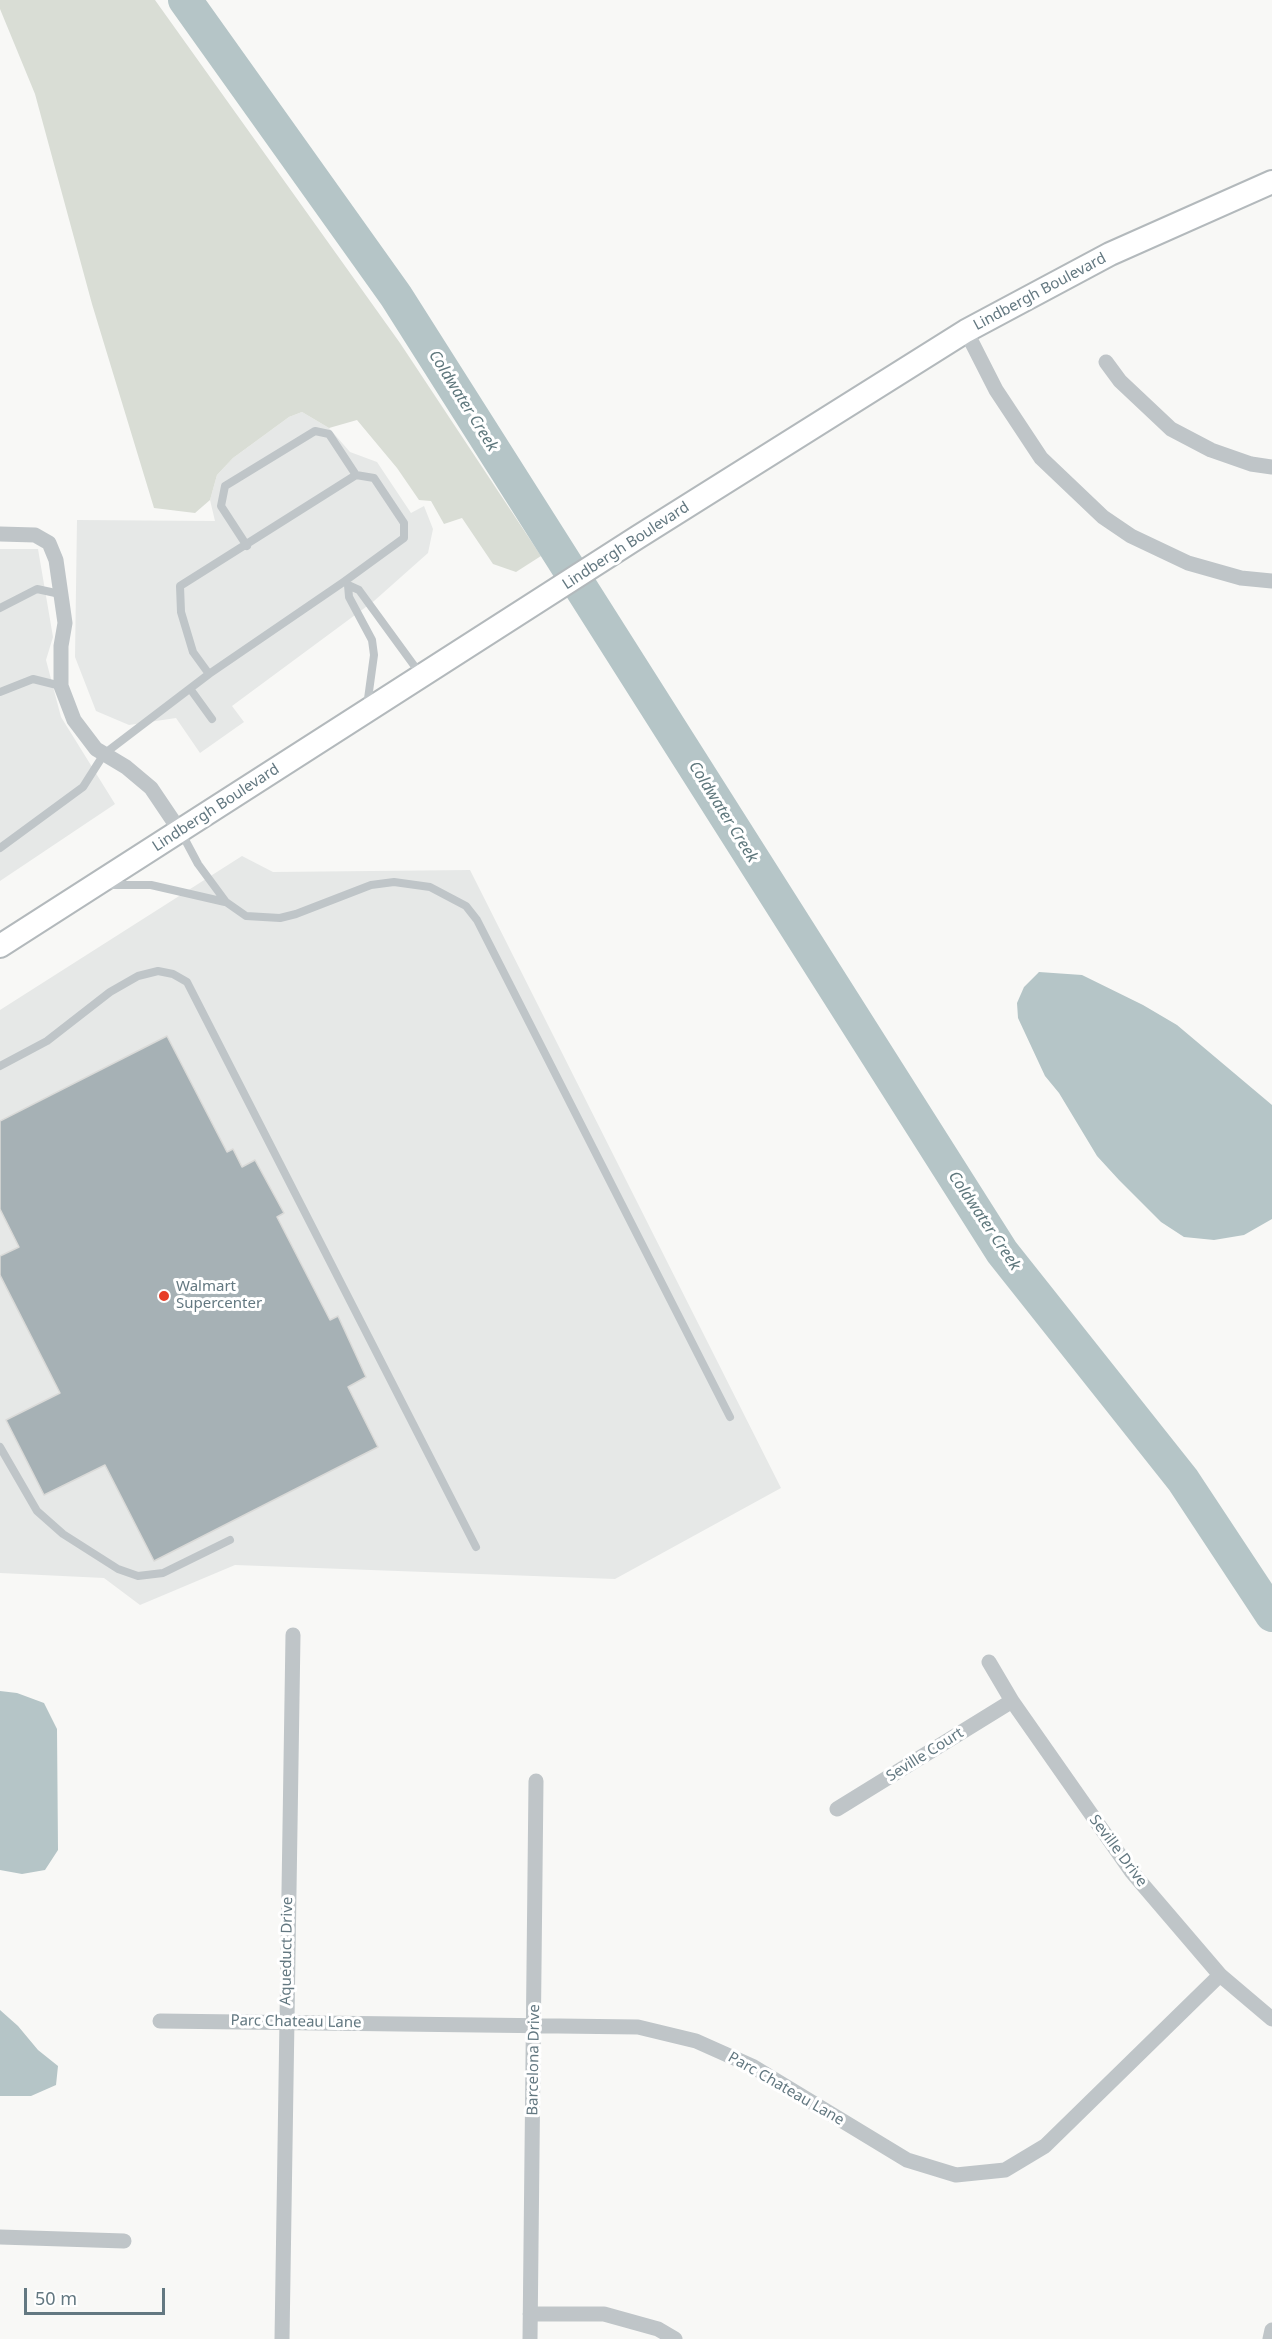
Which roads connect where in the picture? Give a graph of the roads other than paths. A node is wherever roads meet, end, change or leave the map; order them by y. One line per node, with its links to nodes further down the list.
1 (1272, 182): 2 (main road, Lindbergh Boulevard)
2 (966, 331): 8 (street); 13 (main road, Lindbergh Boulevard)
3 (1106, 362): 4 (street)
4 (1272, 467)
5 (356, 475): 7 (lane); 7 (lane); 9 (lane)
6 (0, 534): 10 (street)
7 (247, 546): 12 (lane)
8 (1272, 581)
9 (347, 583): 12 (lane); 13 (lane); 17 (lane)
10 (60, 594): 11 (lane); 14 (street)
11 (0, 608)
12 (209, 674): 15 (lane)
13 (422, 676): 17 (main road, Lindbergh Boulevard)
14 (61, 686): 16 (lane); 19 (street)
15 (191, 690): 18 (lane); 19 (lane)
16 (0, 692)
17 (367, 711): 20 (main road, Lindbergh Boulevard)
18 (212, 719)
19 (104, 754): 20 (street); 22 (lane)
20 (180, 831): 23 (main road, Lindbergh Boulevard); 24 (lane)
21 (0, 837): 22 (lane)
22 (2, 847)
23 (96, 885): 24 (lane); 25 (main road, Lindbergh Boulevard)
24 (226, 902): 27 (lane)
25 (0, 946)
26 (0, 1066): 30 (lane)
27 (730, 1417)
28 (0, 1447): 29 (lane)
29 (230, 1540)
30 (476, 1547)
31 (293, 1635): 39 (street, Aqueduct Drive)
32 (989, 1662): 33 (street, Seville Drive)
33 (1012, 1701): 35 (street, Seville Court); 36 (street, Seville Drive)
34 (536, 1781): 40 (street, Barcelona Drive)
35 (837, 1809)
36 (1220, 1975): 37 (street, Seville Drive); 40 (street, Parc Chateau Lane)
37 (1272, 2019)
38 (160, 2021): 39 (street, Parc Chateau Lane)
39 (286, 2022): 40 (street, Parc Chateau Lane); 45 (street, Aqueduct Drive)
40 (534, 2025): 43 (street, Barcelona Drive)
41 (0, 2237): 42 (street)
42 (124, 2241)
43 (530, 2314): 46 (street, Barcelona Drive); 47 (street)
44 (1272, 2330): 48 (street)
45 (282, 2339)
46 (530, 2339)
47 (675, 2339)
48 (1270, 2339)

